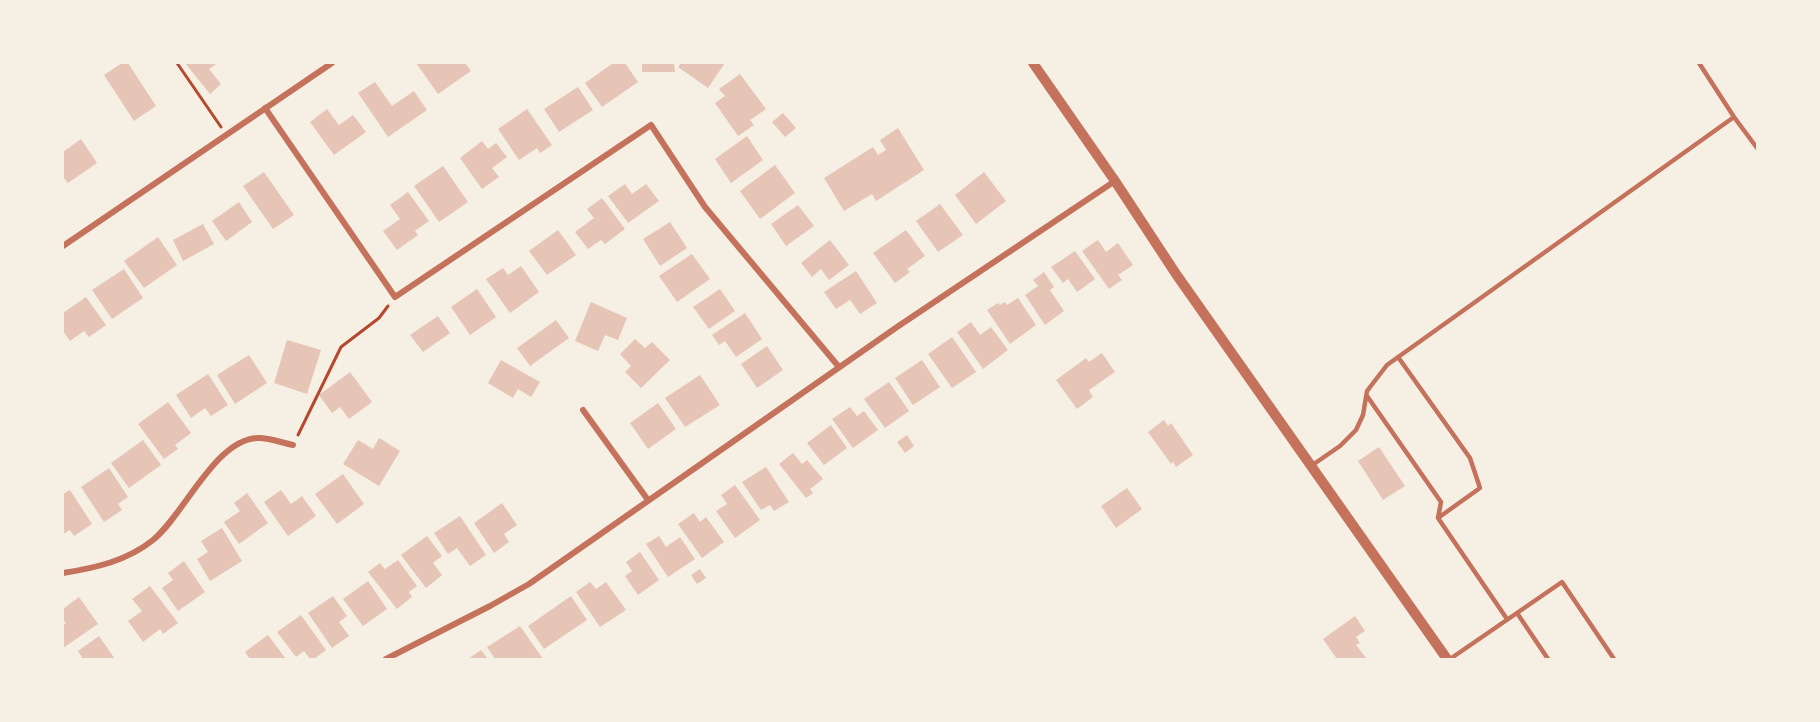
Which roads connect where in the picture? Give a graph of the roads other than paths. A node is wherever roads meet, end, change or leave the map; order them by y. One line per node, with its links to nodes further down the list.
1 (332, 63): 4 (street)
2 (1033, 63): 7 (street)
3 (1698, 63): 5 (lane)
4 (265, 108): 8 (street); 10 (street)
5 (1734, 117): 6 (lane); 9 (lane)
6 (1757, 148)
7 (1115, 181): 10 (street); 14 (street)
8 (63, 246)
9 (1398, 357): 11 (lane); 16 (lane)
10 (839, 367): 15 (street)
11 (1367, 396): 14 (lane); 16 (lane)
12 (583, 410): 15 (street)
13 (293, 445): 17 (street)
14 (1311, 466): 21 (street)
15 (648, 500): 20 (street)
16 (1438, 518): 19 (lane)
17 (63, 573)
18 (1517, 613): 19 (lane); 22 (lane); 23 (lane)
19 (1507, 620): 21 (lane)
20 (386, 659)
21 (1449, 659)
22 (1548, 659)
23 (1614, 659)

